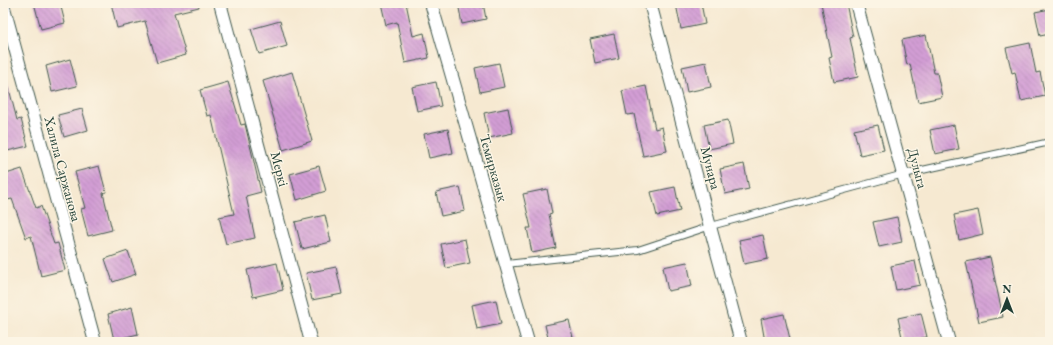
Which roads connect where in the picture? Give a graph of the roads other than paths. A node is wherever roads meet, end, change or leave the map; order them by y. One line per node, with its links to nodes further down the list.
1 (220, 3): 11 (street, Меркі)
2 (431, 3): 9 (street, Темирказык)
3 (650, 3): 8 (street, Мунара)
4 (856, 3): 7 (street, Дулыга)
5 (3, 4): 10 (street, Халила Саржанова)
6 (1050, 142): 7 (lane)
7 (904, 174): 8 (lane); 14 (street, Дулыга)
8 (711, 226): 9 (lane); 13 (street, Мунара)
9 (506, 264): 12 (street, Темирказык)
10 (95, 342)
11 (311, 342)
12 (528, 342)
13 (741, 342)
14 (949, 342)

